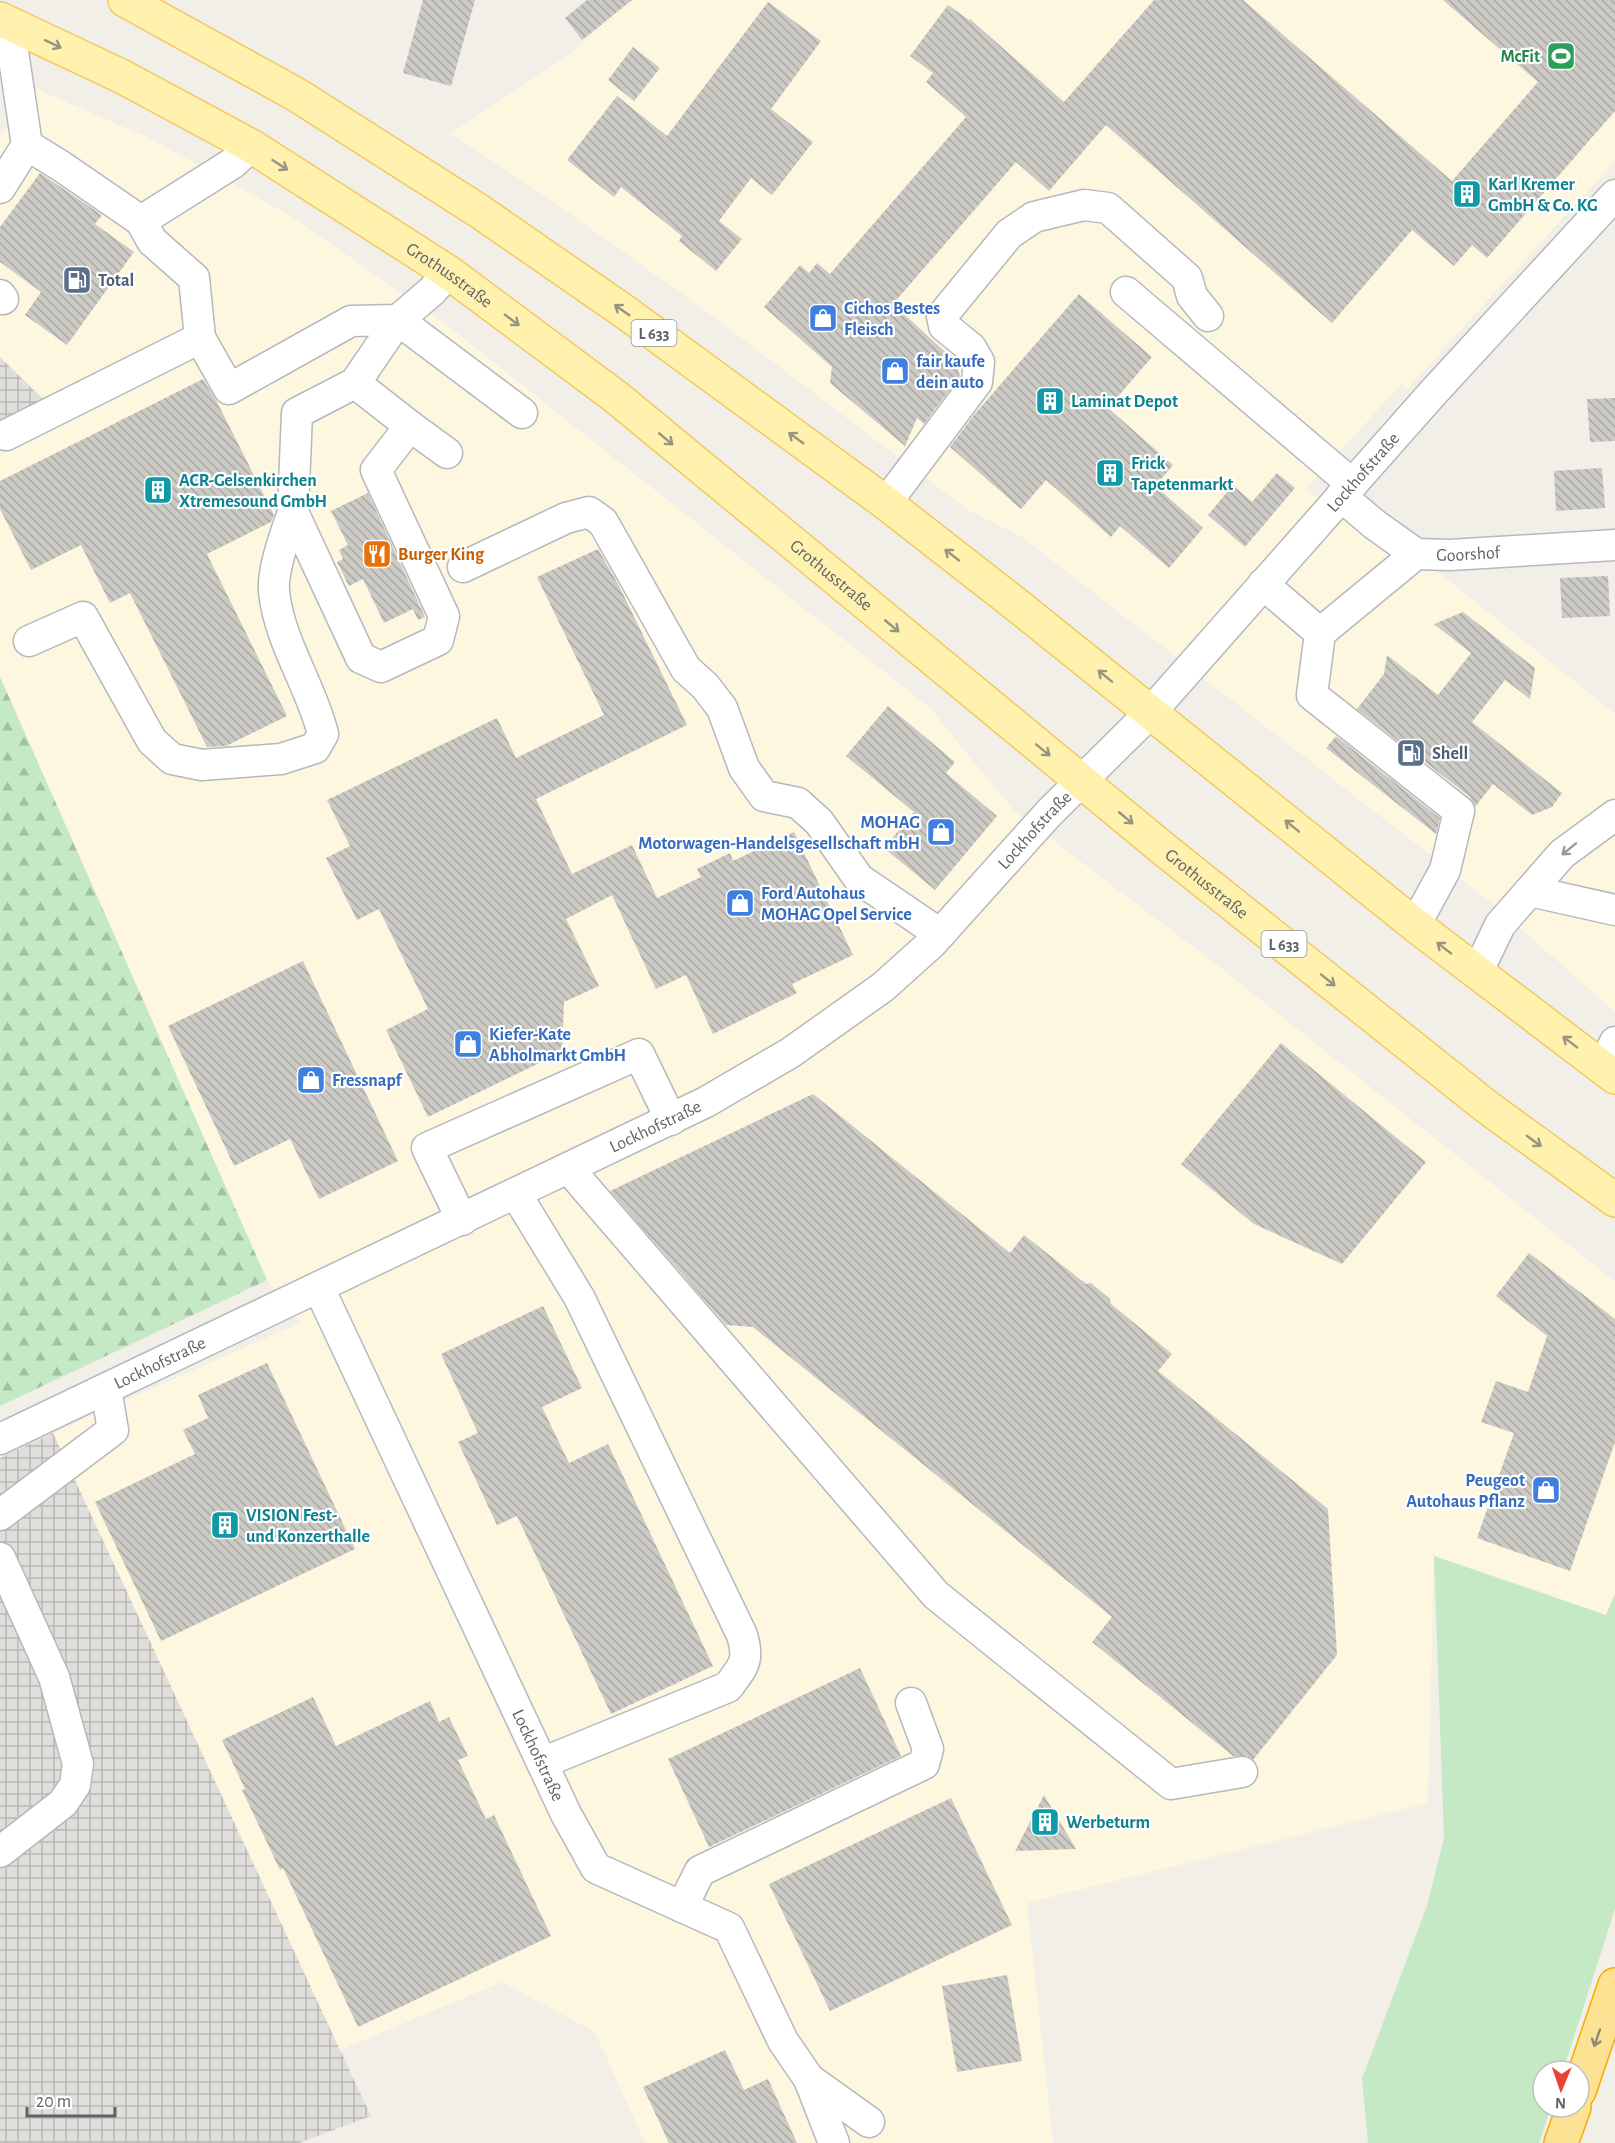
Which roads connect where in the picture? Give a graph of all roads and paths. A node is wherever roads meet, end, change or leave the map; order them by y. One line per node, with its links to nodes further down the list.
1 (125, 0): 20 (main road, L 633, one-way to 1)
2 (0, 19): 5 (main road, Grothusstraße / L 633, one-way to 5)
3 (0, 32): 4 (street)
4 (27, 145): 6 (street); 8 (street)
5 (251, 146): 8 (street); 9 (main road, Grothusstraße / L 633, one-way to 9)
6 (0, 188)
7 (1615, 195): 19 (street, Lockhofstraße)
8 (141, 221): 13 (street)
9 (448, 272): 12 (street); 29 (main road, Grothusstraße / L 633, one-way to 29)
10 (1126, 292): 19 (street, Goorshof)
11 (1208, 316): 20 (street)
12 (398, 320): 13 (street); 14 (street); 15 (street)
13 (200, 338): 17 (street)
14 (355, 383): 16 (street); 21 (street)
15 (522, 412)
16 (410, 426): 18 (street); 21 (street)
17 (6, 435)
18 (447, 453)
19 (1346, 490): 23 (street, Goorshof); 25 (street, Lockhofstraße)
20 (886, 503): 28 (main road, L 633, one-way to 20)
21 (293, 512): 27 (street)
22 (1615, 545): 23 (street, Goorshof)
23 (1416, 554): 26 (street)
24 (463, 567): 34 (street)
25 (1263, 584): 26 (street); 28 (street, Lockhofstraße)
26 (1320, 633): 33 (street)
27 (29, 641)
28 (1150, 713): 29 (street, Lockhofstraße); 33 (main road, L 633, one-way to 28)
29 (1081, 781): 34 (street, Lockhofstraße); 40 (main road, Grothusstraße / L 633, one-way to 40)
30 (1610, 820): 31 (street, one-way to 31)
31 (1530, 891): 32 (street); 35 (street)
32 (1615, 910)
33 (1415, 925): 35 (main road, L 633, one-way to 33)
34 (940, 934): 37 (street, Lockhofstraße)
35 (1477, 974): 36 (main road, L 633, one-way to 35)
36 (1611, 1062)
37 (671, 1120): 38 (street, Lockhofstraße); 41 (street)
38 (569, 1169): 39 (street, Lockhofstraße); 49 (street)
39 (516, 1194): 41 (street, Lockhofstraße); 48 (street)
40 (1615, 1200)
41 (462, 1220): 42 (street, Lockhofstraße)
42 (319, 1288): 43 (street, Lockhofstraße); 48 (street, Lockhofstraße)
43 (106, 1389): 44 (street, Lockhofstraße); 45 (street)
44 (0, 1439)
45 (0, 1515)
46 (0, 1558): 50 (street)
47 (911, 1702): 51 (street)
48 (542, 1763): 51 (street, Lockhofstraße)
49 (1242, 1772)
50 (0, 1852)
51 (682, 1907): 54 (street, Lockhofstraße)
52 (1615, 1985): 53 (highway, one-way to 53)
53 (1590, 2059)
54 (809, 2079): 56 (street, Lockhofstraße); 57 (street)
55 (1570, 2119): 58 (highway)
56 (869, 2122)
57 (834, 2143)
58 (1561, 2143)

